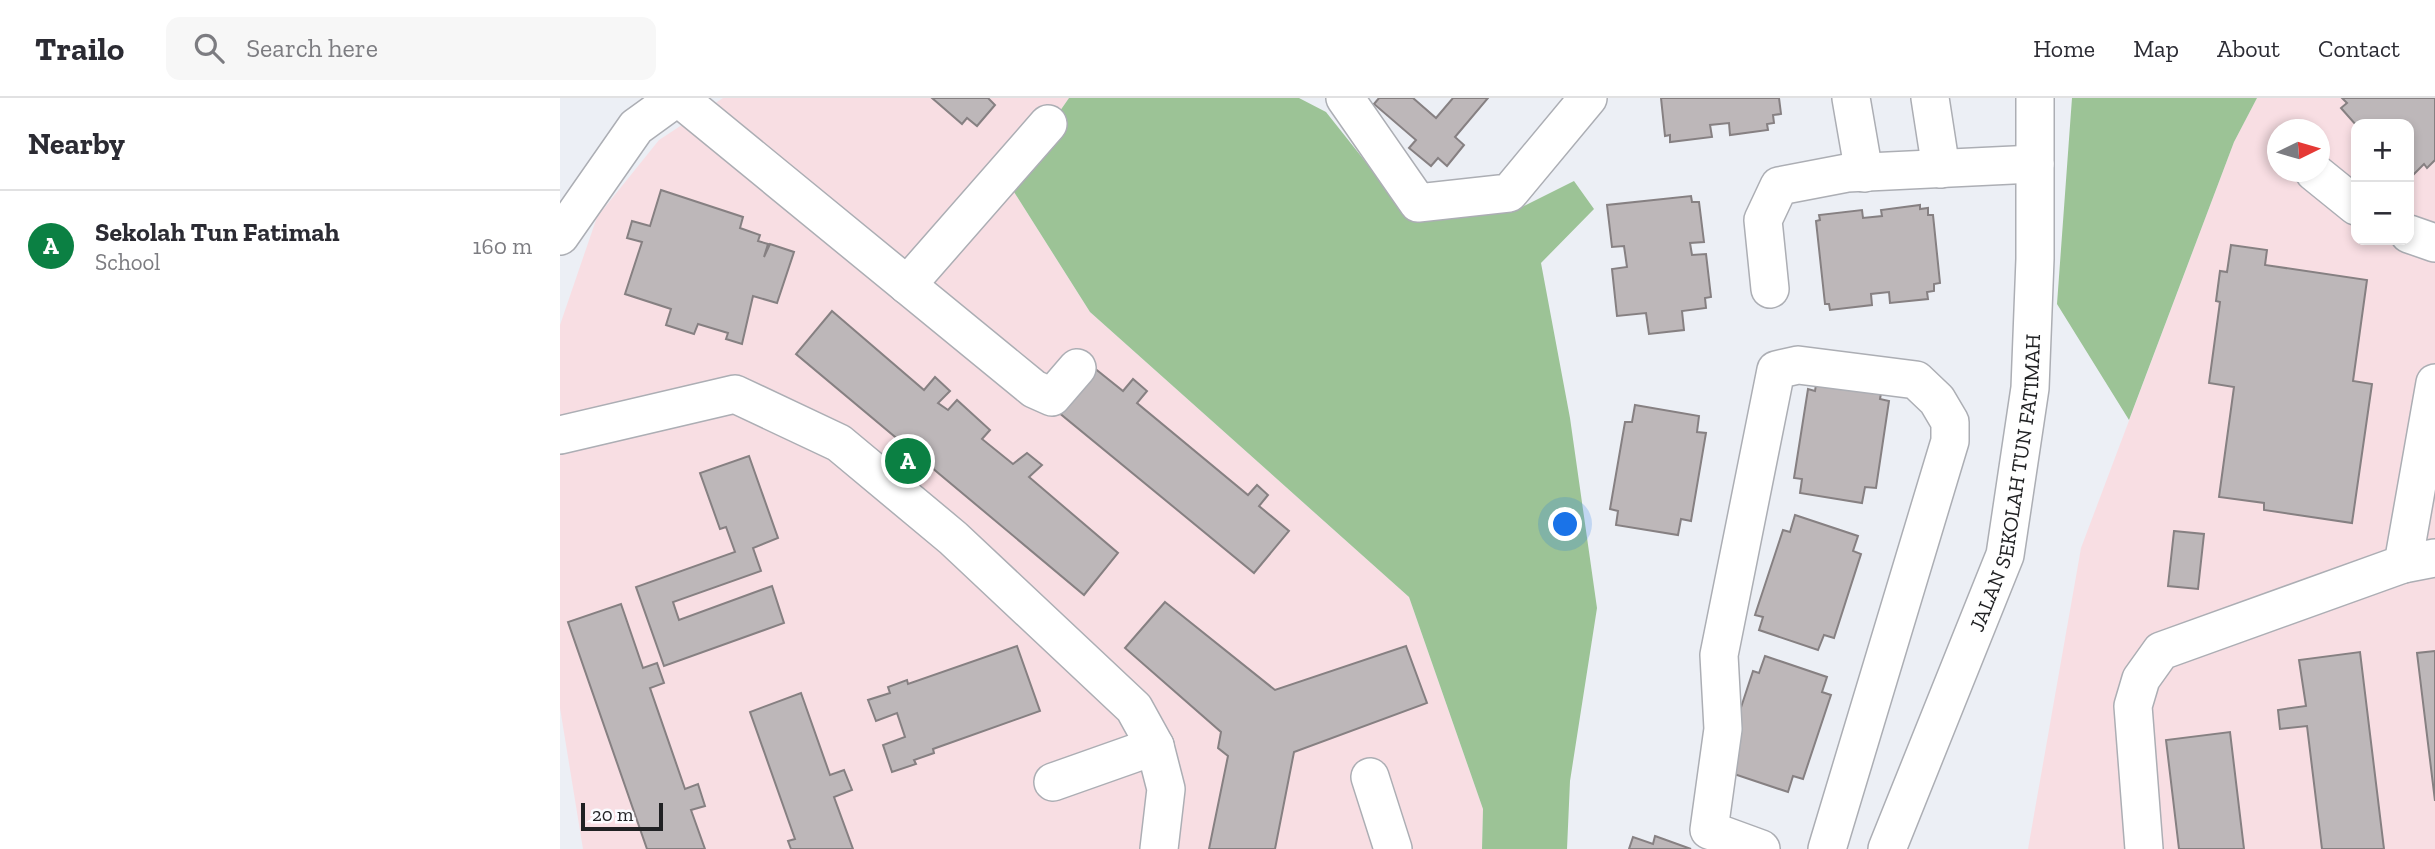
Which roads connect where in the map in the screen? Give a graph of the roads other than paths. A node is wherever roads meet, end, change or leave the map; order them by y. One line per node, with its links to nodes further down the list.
1 (677, 98): 13 (street); 16 (street)
2 (1345, 98): 3 (street)
3 (1588, 98)
4 (1851, 98): 10 (street)
5 (1930, 98): 9 (street)
6 (2035, 98): 8 (street, JALAN SEKOLAH TUN FATIMAH)
7 (1048, 124): 16 (street)
8 (2035, 164): 9 (street); 29 (street, JALAN SEKOLAH TUN FATIMAH)
9 (1941, 169): 10 (street)
10 (1864, 173): 17 (street)
11 (2326, 182): 12 (street)
12 (2351, 202)
13 (560, 236)
14 (2414, 236): 15 (street)
15 (2435, 243)
16 (907, 285): 18 (street)
17 (1770, 289)
18 (1077, 368)
19 (2435, 383): 21 (street)
20 (560, 435): 22 (street)
21 (2419, 561): 30 (street)
22 (1155, 746): 24 (street); 25 (street)
23 (1370, 777): 26 (street)
24 (1053, 782)
25 (1159, 849)
26 (1393, 849)
27 (1761, 849): 28 (street)
28 (1827, 849)
29 (1887, 849)
30 (2144, 849)

